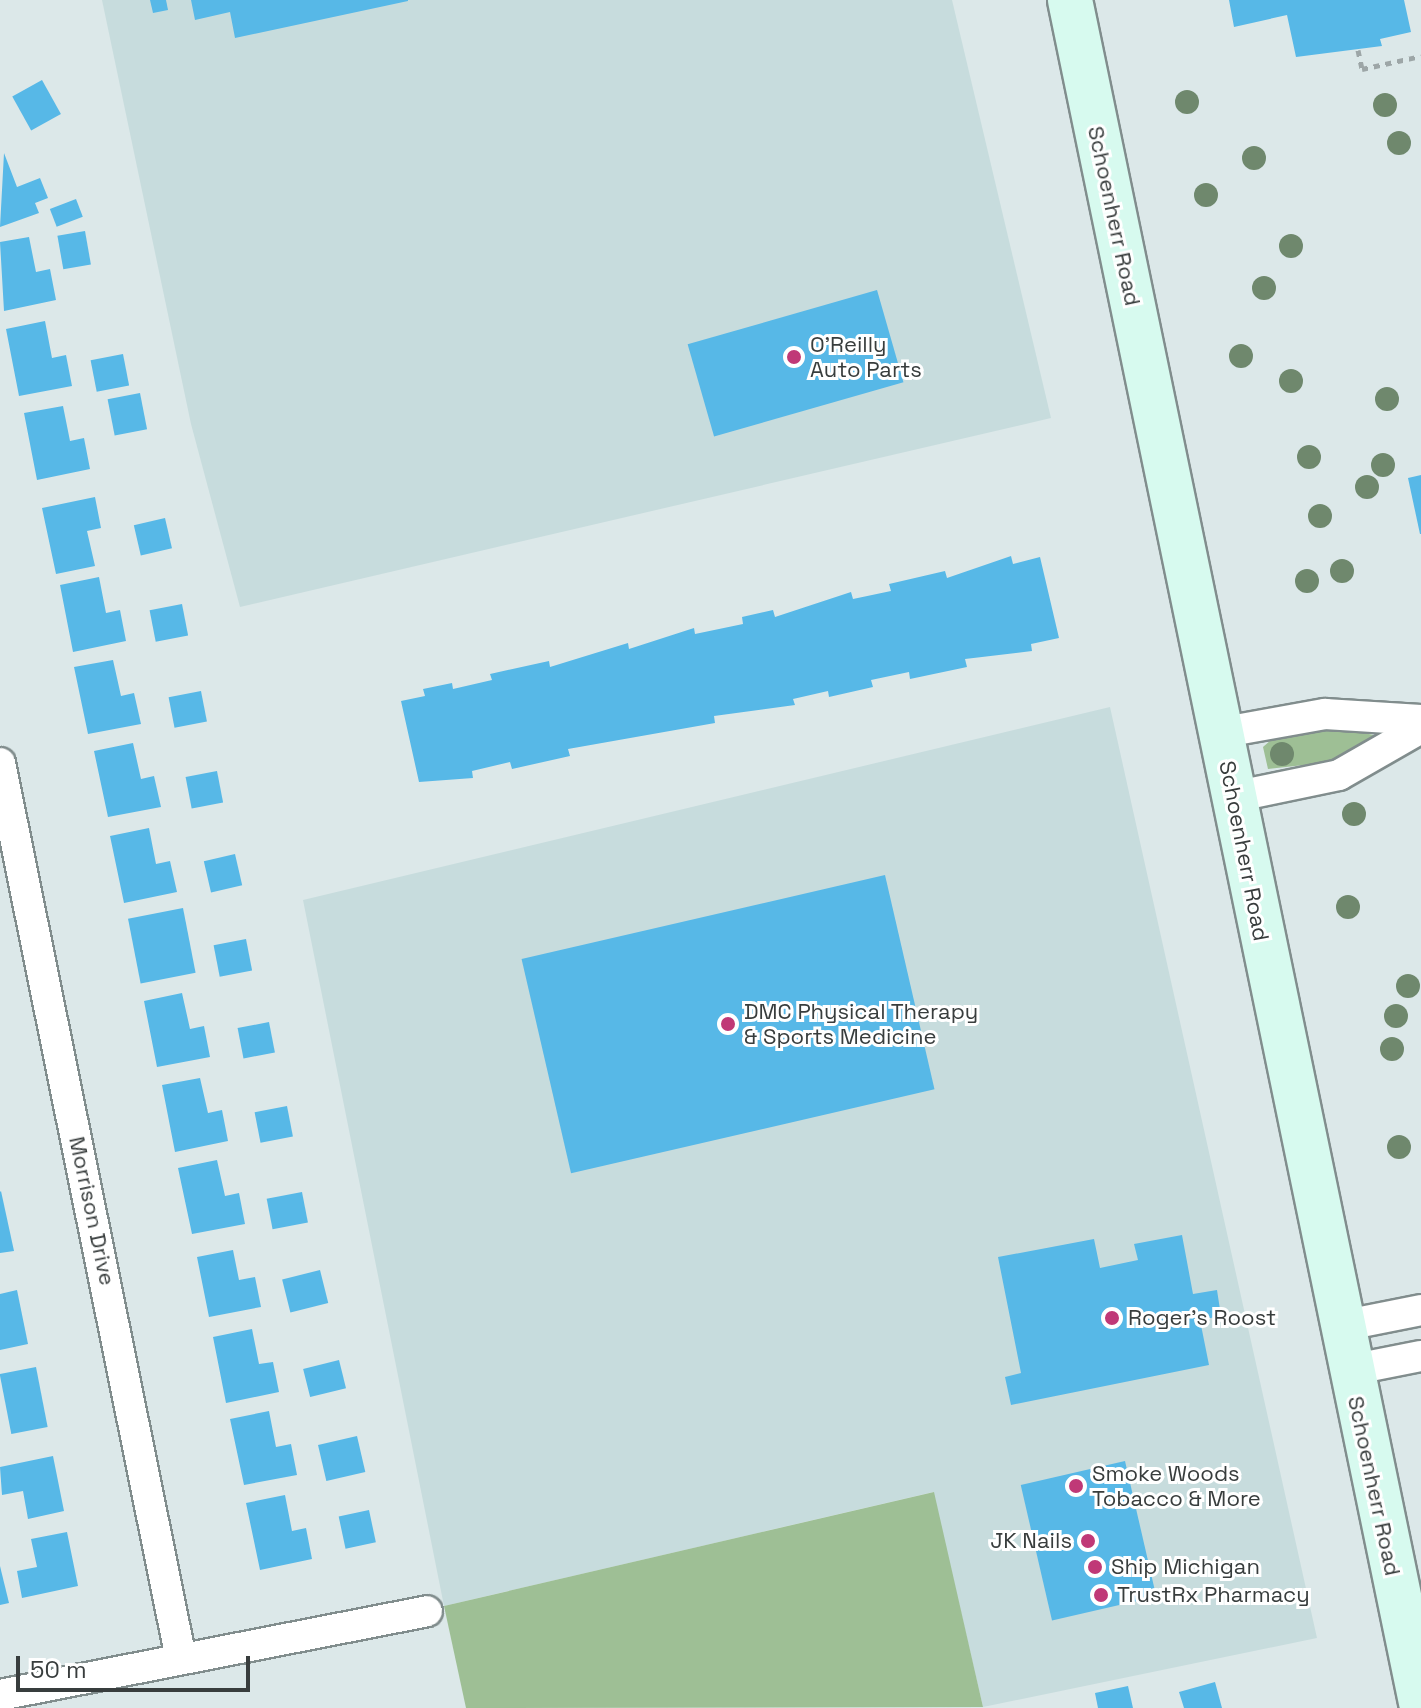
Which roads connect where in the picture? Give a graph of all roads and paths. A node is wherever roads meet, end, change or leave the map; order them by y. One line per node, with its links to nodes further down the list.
1 (1070, 0): 6 (main road, Schoenherr Road)
2 (1358, 50): 3 (path)
3 (1421, 56)
4 (1421, 720): 6 (street)
5 (1421, 728): 8 (street)
6 (1219, 733): 8 (main road, Schoenherr Road)
7 (0, 763): 14 (street, Morrison Drive)
8 (1233, 797): 10 (main road, Schoenherr Road)
9 (1421, 1310): 10 (street)
10 (1341, 1326): 12 (main road, Schoenherr Road)
11 (1421, 1356): 12 (street)
12 (1350, 1370): 16 (main road, Schoenherr Road)
13 (427, 1611): 14 (street)
14 (181, 1659): 15 (street)
15 (0, 1695)
16 (1421, 1702)

